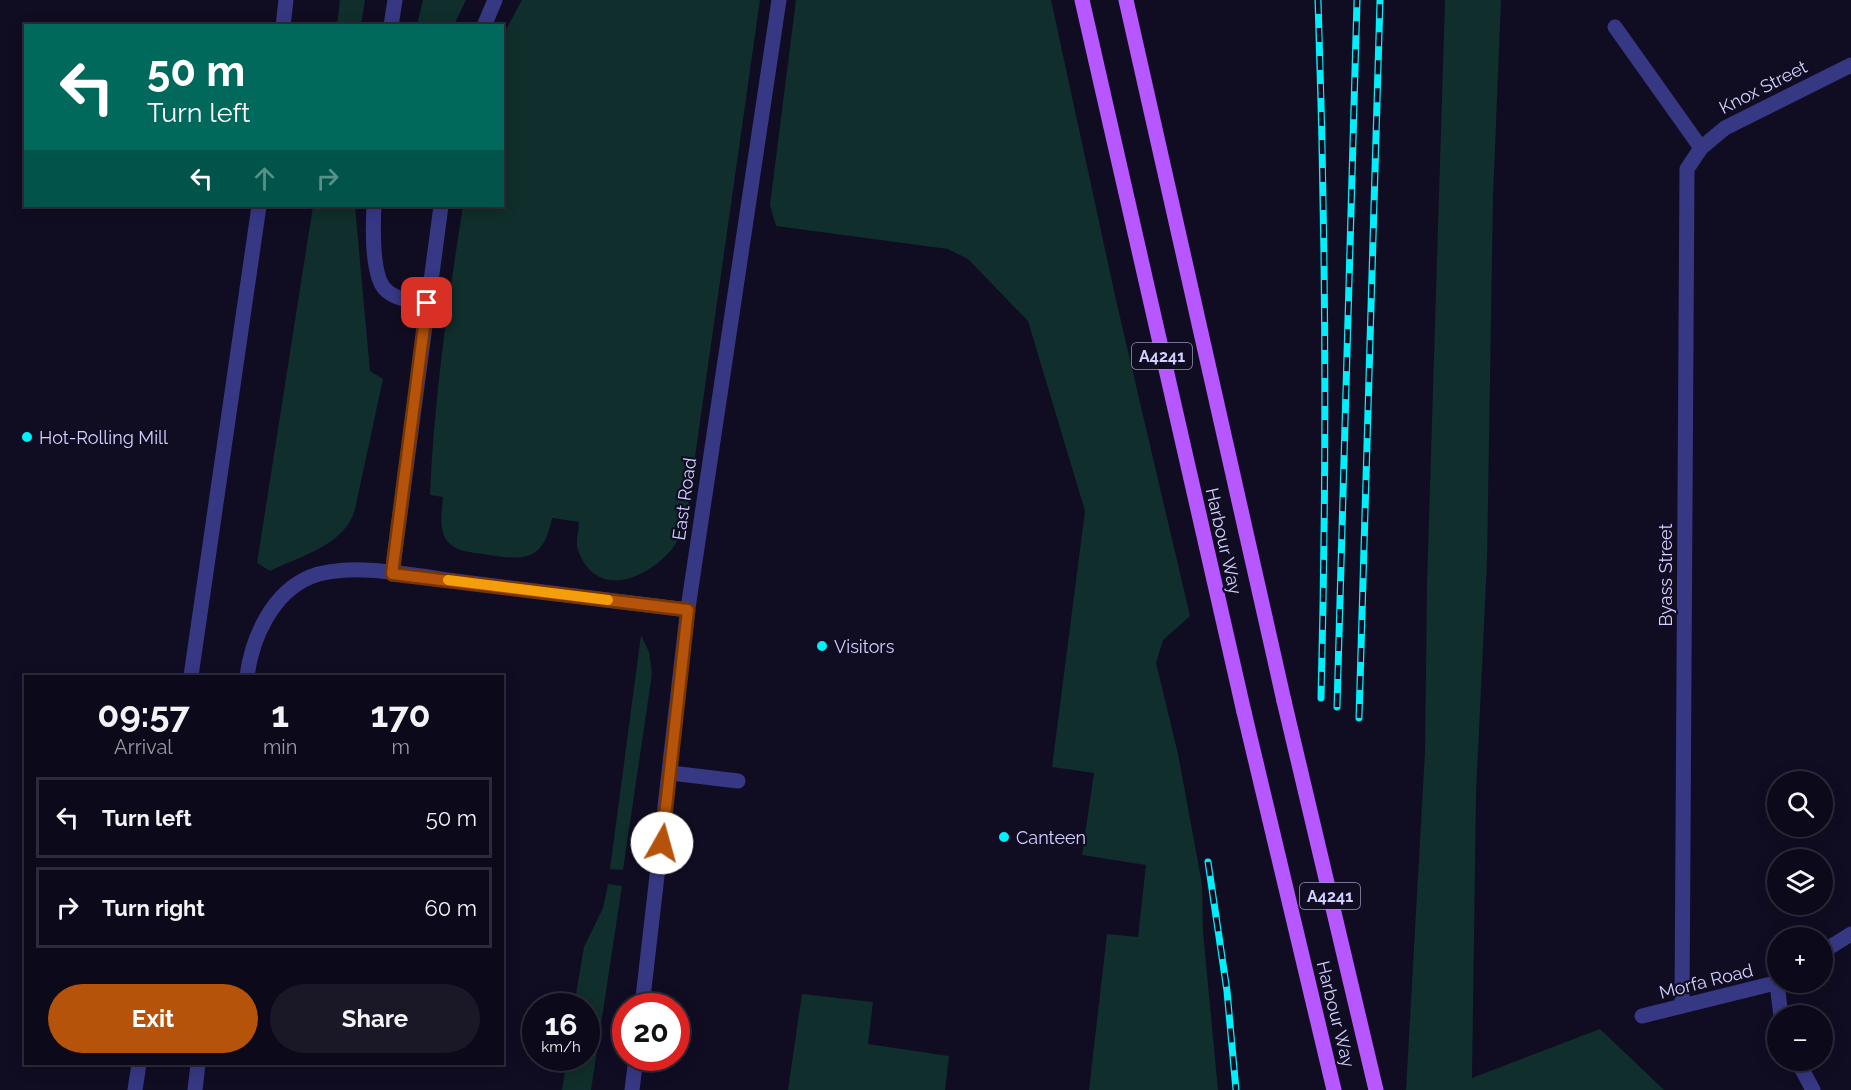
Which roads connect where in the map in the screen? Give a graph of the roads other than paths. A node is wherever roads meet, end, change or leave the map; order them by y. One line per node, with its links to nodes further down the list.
1 (285, 0): 7 (street)
2 (395, 0): 8 (street)
3 (495, 0): 9 (street)
4 (779, 0): 18 (street, East Road)
5 (1082, 0): 36 (main road, Harbour Way / A4241, bridge)
6 (1126, 0): 37 (main road, Harbour Way / A4241, bridge)
7 (283, 24)
8 (392, 24)
9 (485, 24)
10 (1615, 27): 12 (street)
11 (1851, 64): 12 (street, Knox Street)
12 (1701, 148): 27 (street, Byass Street)
13 (259, 207): 19 (street)
14 (374, 207): 16 (street)
15 (441, 207): 16 (street)
16 (427, 303): 17 (street)
17 (392, 574): 18 (street); 20 (street)
18 (688, 610): 21 (street, East Road)
19 (191, 675)
20 (247, 675)
21 (671, 773): 22 (street); 26 (street, East Road)
22 (738, 781)
23 (1851, 934): 24 (street)
24 (1833, 945)
25 (1767, 986): 27 (street, Morfa Road)
26 (644, 993)
27 (1682, 1006): 28 (street, Morfa Road)
28 (1642, 1017)
29 (138, 1065): 33 (street)
30 (198, 1065): 34 (street)
31 (634, 1071): 35 (street)
32 (1803, 1071): 38 (street)
33 (135, 1090)
34 (195, 1090)
35 (632, 1090)
36 (1334, 1090)
37 (1376, 1090)
38 (1813, 1090)

